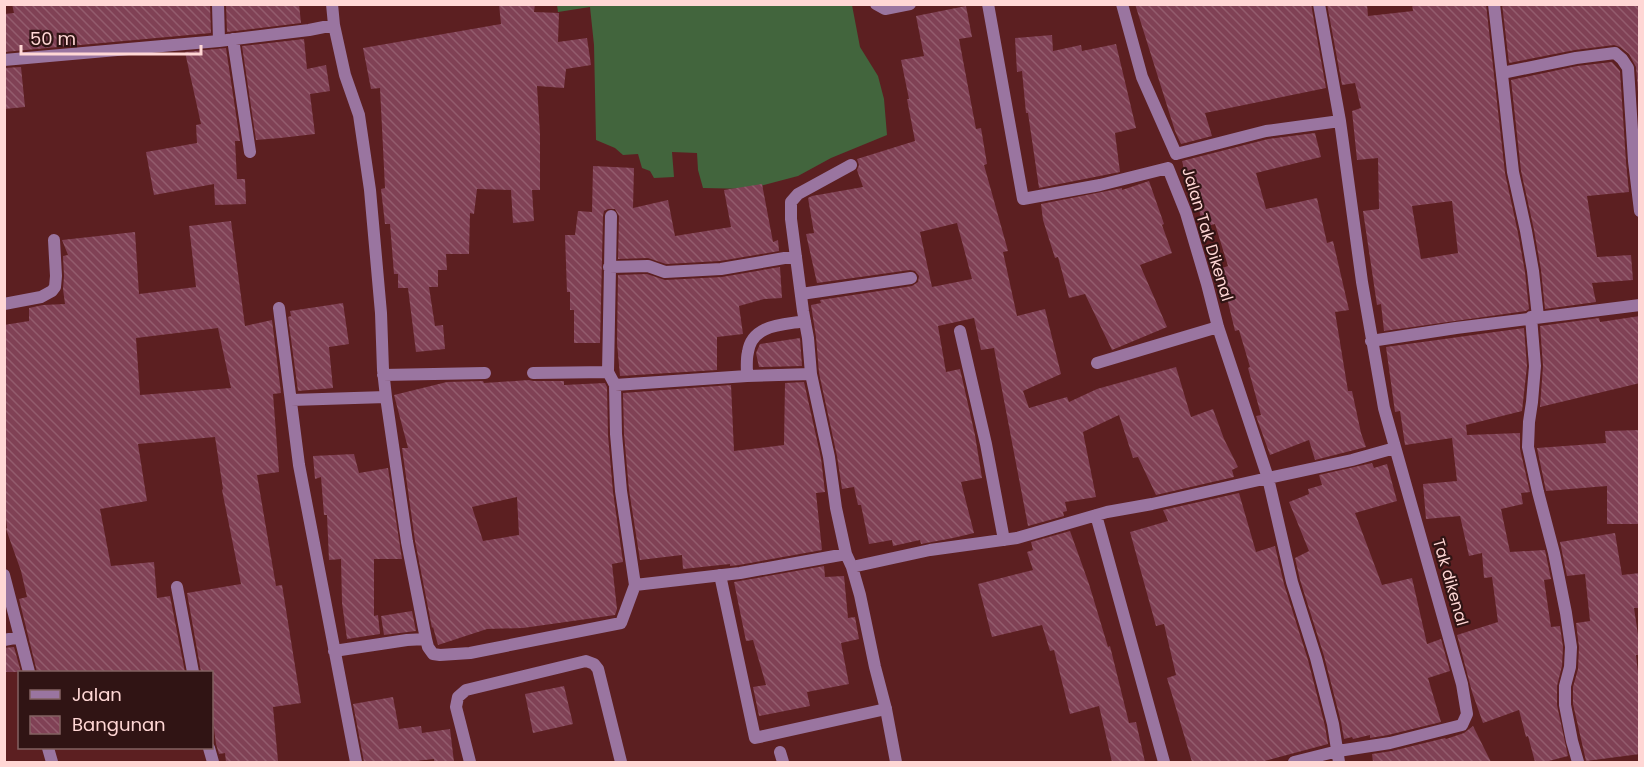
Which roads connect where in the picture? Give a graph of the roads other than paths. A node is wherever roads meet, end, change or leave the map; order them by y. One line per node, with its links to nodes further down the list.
1 (218, 4): 11 (street)
2 (332, 4): 9 (street)
3 (876, 4): 4 (street)
4 (910, 4)
5 (988, 4): 18 (street)
6 (1122, 4): 16 (street, Jalan Tak Dikenal)
7 (1319, 4): 14 (street)
8 (1494, 4): 13 (street)
9 (334, 25): 10 (street); 39 (street)
10 (233, 39): 11 (street); 15 (street)
11 (219, 41): 12 (street)
12 (4, 60)
13 (1502, 73): 19 (street); 29 (street)
14 (1340, 121): 16 (street); 33 (street)
15 (250, 152)
16 (1176, 154): 18 (street, Jalan Tak Dikenal)
17 (852, 165): 22 (street)
18 (1168, 168): 31 (street, Jalan Tak Dikenal)
19 (1640, 211)
20 (611, 216): 23 (street)
21 (54, 240): 26 (street)
22 (796, 256): 23 (street); 25 (street)
23 (609, 267): 35 (street)
24 (911, 278): 25 (street)
25 (801, 294): 30 (street)
26 (4, 304)
27 (1640, 305): 29 (street)
28 (279, 308): 43 (street)
29 (1534, 317): 33 (street); 68 (street)
30 (805, 321): 38 (street); 40 (street)
31 (1218, 327): 34 (street); 45 (street, Jalan Tak Dikenal)
32 (960, 331): 47 (street)
33 (1371, 341): 44 (street)
34 (1097, 363)
35 (608, 372): 37 (street); 41 (street)
36 (485, 373): 39 (street)
37 (533, 373)
38 (811, 374): 40 (street); 48 (street)
39 (383, 375): 42 (street)
40 (747, 376): 41 (street)
41 (615, 385): 52 (street)
42 (386, 397): 43 (street); 55 (street)
43 (291, 400): 57 (street)
44 (1395, 448): 45 (street); 61 (street, Tak dikenal)
45 (1268, 477): 46 (street); 61 (street, Jalan Tak Dikenal)
46 (1096, 515): 47 (street); 66 (street)
47 (1004, 540): 49 (street)
48 (846, 554): 49 (street); 51 (street)
49 (852, 567): 60 (street)
50 (4, 575): 54 (street)
51 (720, 575): 52 (street); 60 (street)
52 (635, 585): 55 (street)
53 (177, 587): 59 (street)
54 (20, 637): 56 (street); 58 (street)
55 (426, 639): 57 (street)
56 (4, 640)
57 (334, 651): 62 (street)
58 (29, 671)
59 (193, 671)
60 (886, 709): 65 (street)
61 (1339, 757): 67 (street)
62 (356, 762)
63 (470, 762): 64 (street)
64 (621, 762)
65 (896, 762)
66 (1164, 762)
67 (1293, 762)
68 (1578, 762)

